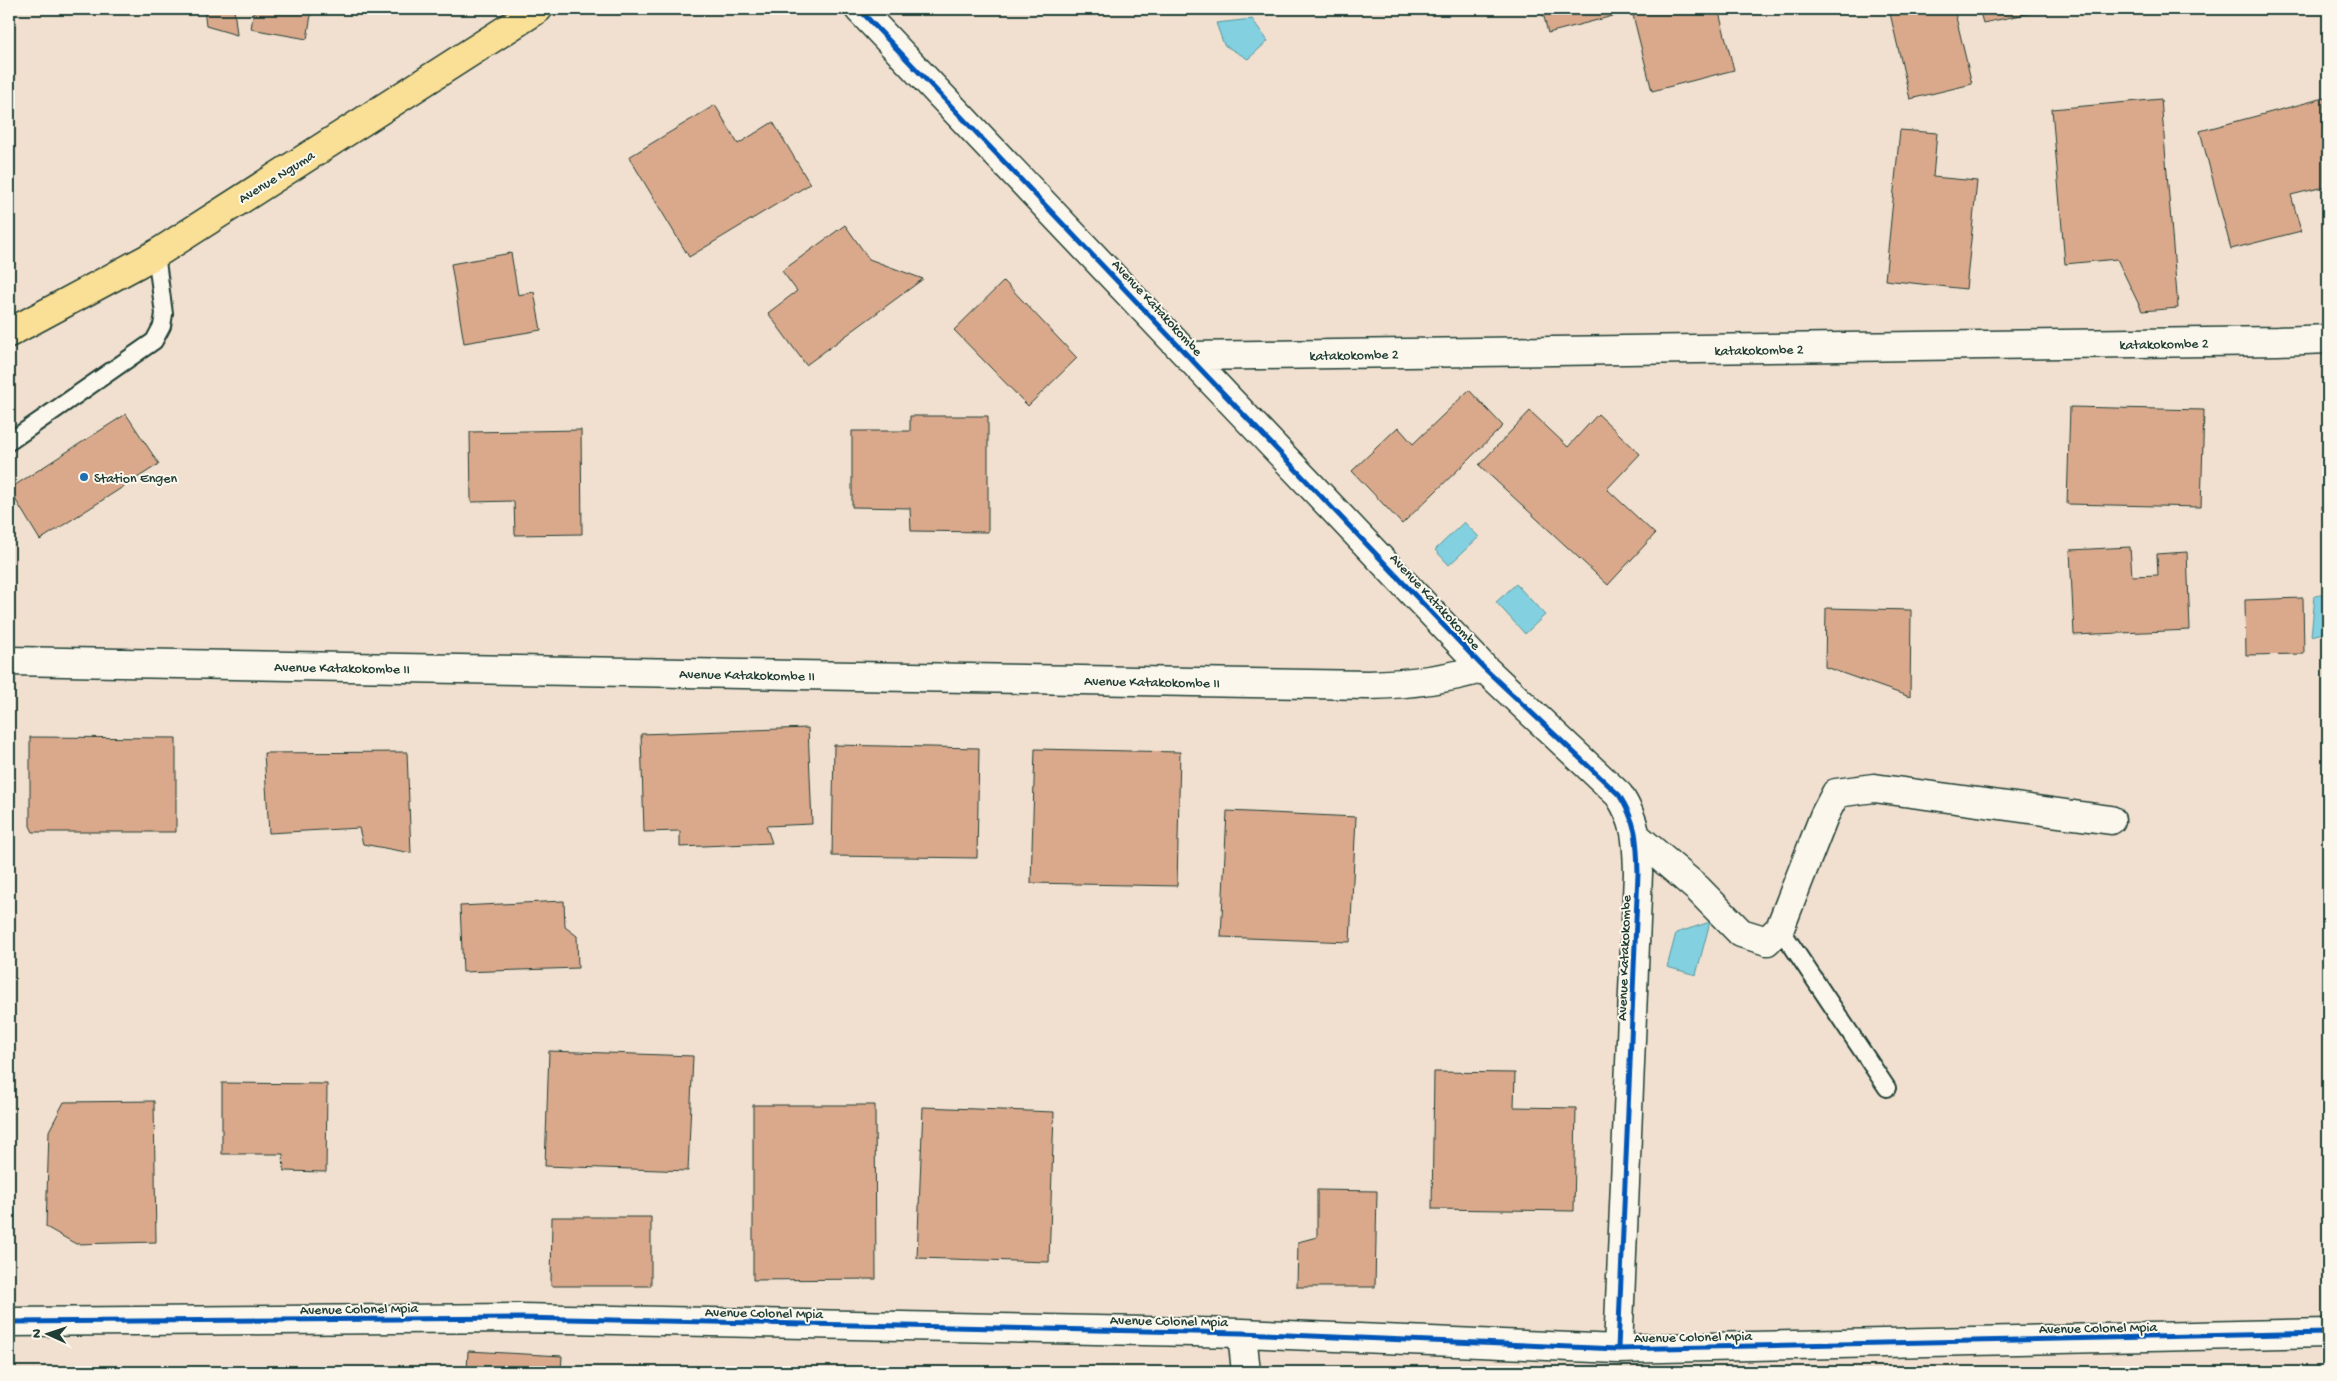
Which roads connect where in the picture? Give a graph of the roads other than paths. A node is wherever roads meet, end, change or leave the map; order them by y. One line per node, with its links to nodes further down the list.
1 (538, 9): 3 (main road, Avenue Nguma)
2 (859, 9): 6 (street, Avenue Katakokombe)
3 (156, 254): 4 (main road, Avenue Nguma); 7 (lane)
4 (9, 333)
5 (2328, 339): 6 (street, katakokombe 2)
6 (1189, 356): 9 (street, Avenue Katakokombe)
7 (9, 442)
8 (9, 661): 9 (street, Avenue Katakokombe II)
9 (1484, 668): 11 (street, Avenue Katakokombe)
10 (2111, 820): 12 (street)
11 (1637, 836): 12 (street); 17 (street, Avenue Katakokombe)
12 (1780, 928): 13 (lane)
13 (1886, 1088)
14 (9, 1322): 15 (street, Avenue Colonel Mpia)
15 (1242, 1333): 17 (street, Avenue Colonel Mpia); 18 (street)
16 (2328, 1333): 17 (street, Avenue Colonel Mpia)
17 (1618, 1349)
18 (1246, 1372)

